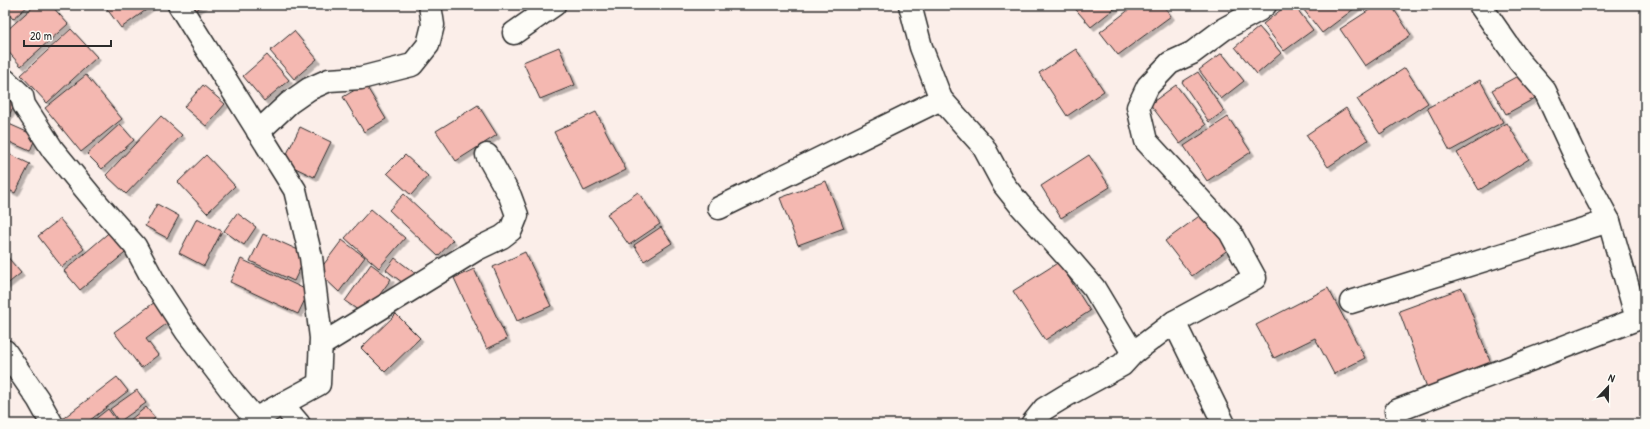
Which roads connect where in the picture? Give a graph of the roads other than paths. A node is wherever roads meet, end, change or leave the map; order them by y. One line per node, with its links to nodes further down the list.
1 (179, 5): 10 (street)
2 (430, 5): 10 (street)
3 (554, 5): 7 (street)
4 (910, 5): 9 (street)
5 (1265, 5): 15 (street)
6 (1480, 5): 13 (street)
7 (514, 33)
8 (5, 80): 21 (street)
9 (941, 99): 12 (street); 18 (street)
10 (258, 132): 16 (street)
11 (487, 155): 16 (street)
12 (719, 208)
13 (1609, 221): 14 (street); 20 (street)
14 (1351, 302)
15 (1174, 322): 18 (street); 25 (street)
16 (321, 345): 19 (street)
17 (5, 351): 22 (street)
18 (1133, 353): 24 (street)
19 (282, 404): 21 (street); 23 (street)
20 (1396, 412)
21 (255, 422)
22 (52, 424)
23 (299, 424)
24 (1032, 424)
25 (1224, 424)

